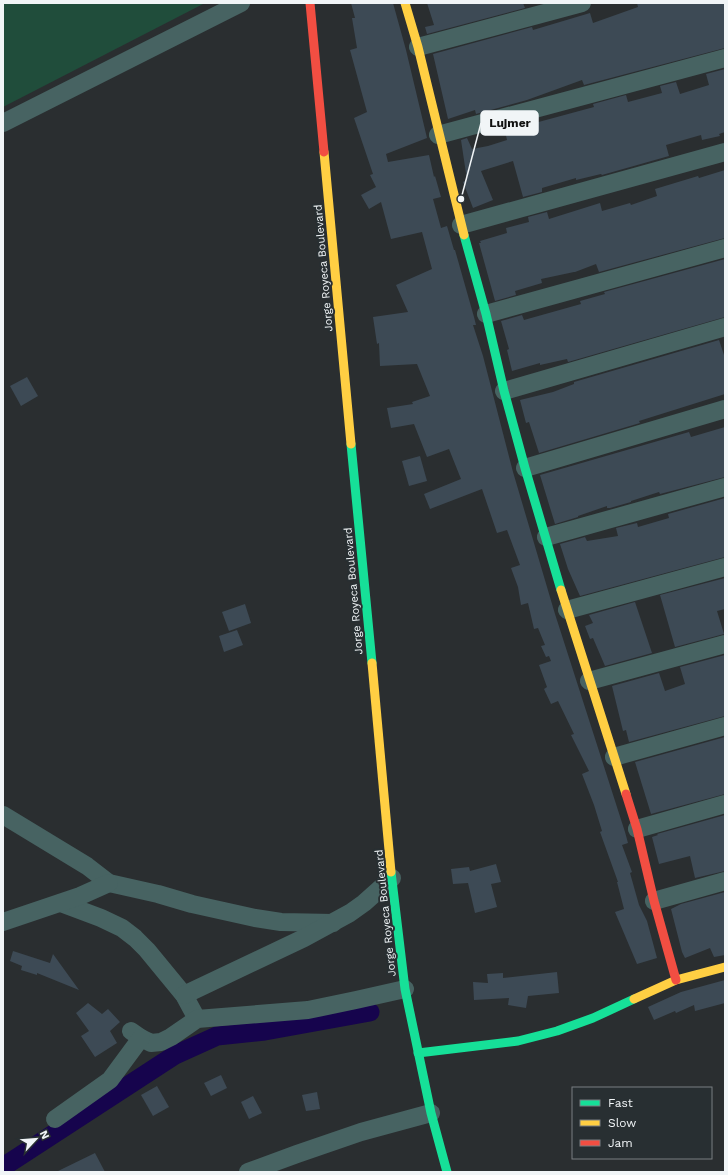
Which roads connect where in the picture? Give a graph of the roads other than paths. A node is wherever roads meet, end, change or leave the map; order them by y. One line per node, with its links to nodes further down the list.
1 (241, 3): 7 (street)
2 (310, 3): 28 (street, Jorge Royeca Boulevard)
3 (405, 3): 5 (street)
4 (582, 3): 5 (street)
5 (418, 47): 8 (street)
6 (725, 58): 8 (street)
7 (3, 123)
8 (438, 135): 10 (street)
9 (725, 152): 10 (street)
10 (461, 225): 12 (street)
11 (725, 248): 12 (street)
12 (486, 314): 14 (street)
13 (725, 327): 14 (street)
14 (504, 391): 16 (street)
15 (725, 409): 16 (street)
16 (525, 468): 18 (street)
17 (725, 487): 18 (street)
18 (546, 537): 20 (street)
19 (725, 567): 20 (street)
20 (567, 610): 22 (street)
21 (725, 644): 22 (street)
22 (590, 681): 24 (street)
23 (725, 726): 24 (street)
24 (614, 756): 27 (street)
25 (725, 804): 27 (street)
26 (3, 816): 30 (street)
27 (637, 829): 31 (street)
28 (392, 878): 34 (street); 37 (street, Jorge Royeca Boulevard)
29 (725, 881): 31 (street)
30 (109, 883): 32 (street); 34 (street)
31 (654, 901): 36 (street)
32 (61, 903): 33 (street); 38 (street)
33 (3, 922)
34 (332, 923): 38 (street)
35 (725, 967): 36 (street)
36 (676, 980): 40 (street)
37 (405, 989): 39 (street); 40 (street, Jorge Royeca Boulevard)
38 (184, 995): 39 (street)
39 (197, 1019): 42 (street)
40 (418, 1052): 41 (street, Jorge Royeca Boulevard)
41 (431, 1113): 43 (street); 44 (street, Jorge Royeca Boulevard)
42 (55, 1119)
43 (248, 1172)
44 (447, 1172)

